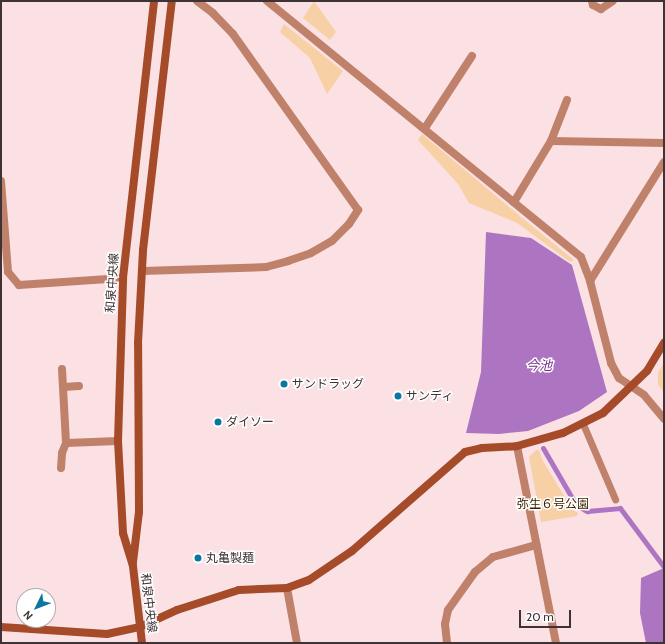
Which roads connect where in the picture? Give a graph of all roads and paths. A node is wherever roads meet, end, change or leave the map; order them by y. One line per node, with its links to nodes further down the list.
1 (154, 1): 16 (street, 和泉中央線)
2 (172, 1): 15 (street, 和泉中央線)
3 (197, 1): 15 (street)
4 (267, 1): 9 (street)
5 (592, 1): 6 (street)
6 (613, 1)
7 (472, 56): 9 (street)
8 (567, 100): 10 (street)
9 (424, 128): 14 (street)
10 (551, 141): 11 (street); 14 (street)
11 (664, 143)
12 (664, 162): 17 (street)
13 (1, 181): 16 (street)
14 (514, 202): 17 (street)
15 (142, 271): 31 (street, 和泉中央線)
16 (123, 278): 25 (street, 和泉中央線)
17 (590, 281): 22 (street)
18 (664, 343): 22 (street)
19 (62, 369): 20 (street)
20 (64, 386): 21 (street); 26 (street)
21 (79, 386)
22 (634, 386): 23 (street); 24 (street)
23 (664, 419)
24 (583, 424): 27 (street); 29 (lane)
25 (118, 441): 26 (street); 31 (street, 和泉中央線)
26 (66, 443): 28 (street)
27 (517, 446): 30 (street); 32 (street)
28 (61, 468)
29 (615, 499)
30 (536, 545): 37 (street); 38 (street)
31 (132, 566): 34 (street, 和泉中央線)
32 (287, 588): 34 (street); 36 (street)
33 (1, 627): 34 (street)
34 (140, 627): 35 (street, 和泉中央線)
35 (142, 643)
36 (297, 643)
37 (447, 643)
38 (556, 643)

